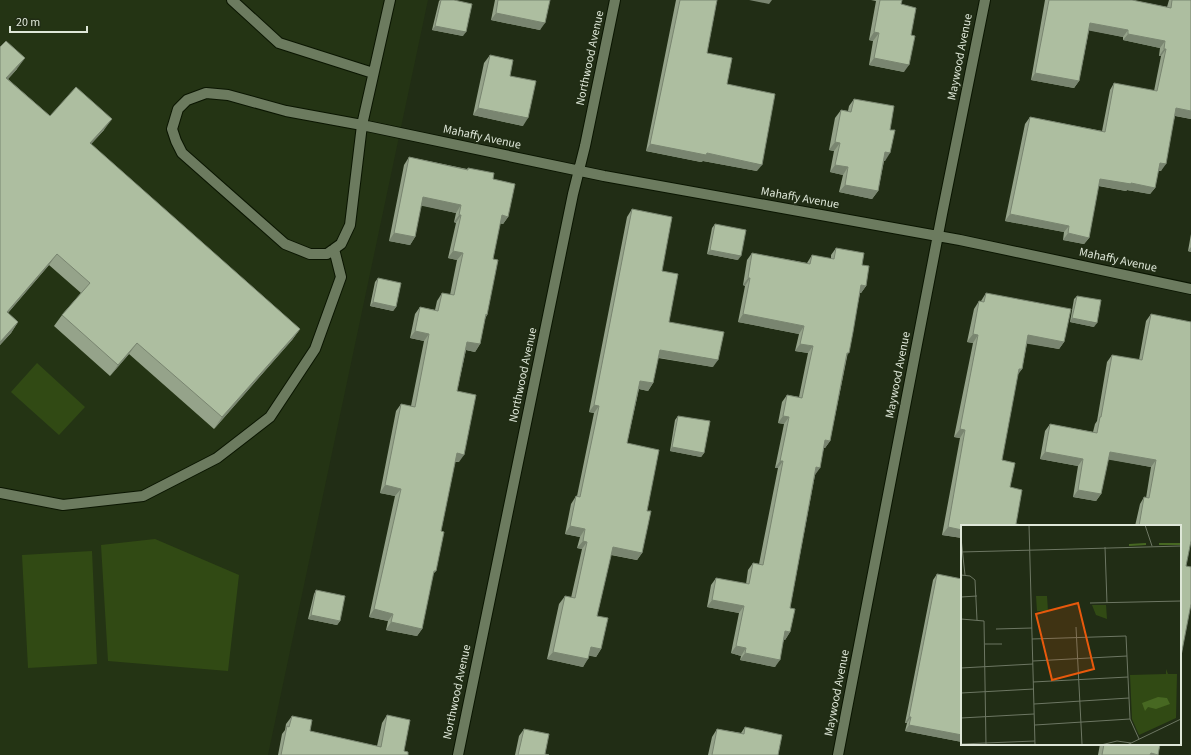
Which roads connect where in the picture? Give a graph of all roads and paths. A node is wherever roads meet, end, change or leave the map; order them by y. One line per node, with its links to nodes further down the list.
1 (232, 0): 5 (street)
2 (390, 0): 5 (street)
3 (615, 0): 7 (street, Northwood Avenue)
4 (985, 0): 8 (street, Maywood Avenue)
5 (373, 73): 6 (street)
6 (362, 125): 7 (street, Mahaffy Avenue); 9 (street); 9 (street, Mahaffy Avenue)
7 (579, 171): 8 (street, Mahaffy Avenue); 12 (street, Northwood Avenue)
8 (938, 236): 10 (street, Mahaffy Avenue); 13 (street, Maywood Avenue)
9 (334, 249): 11 (street)
10 (1191, 289)
11 (0, 493)
12 (458, 755)
13 (838, 755)

